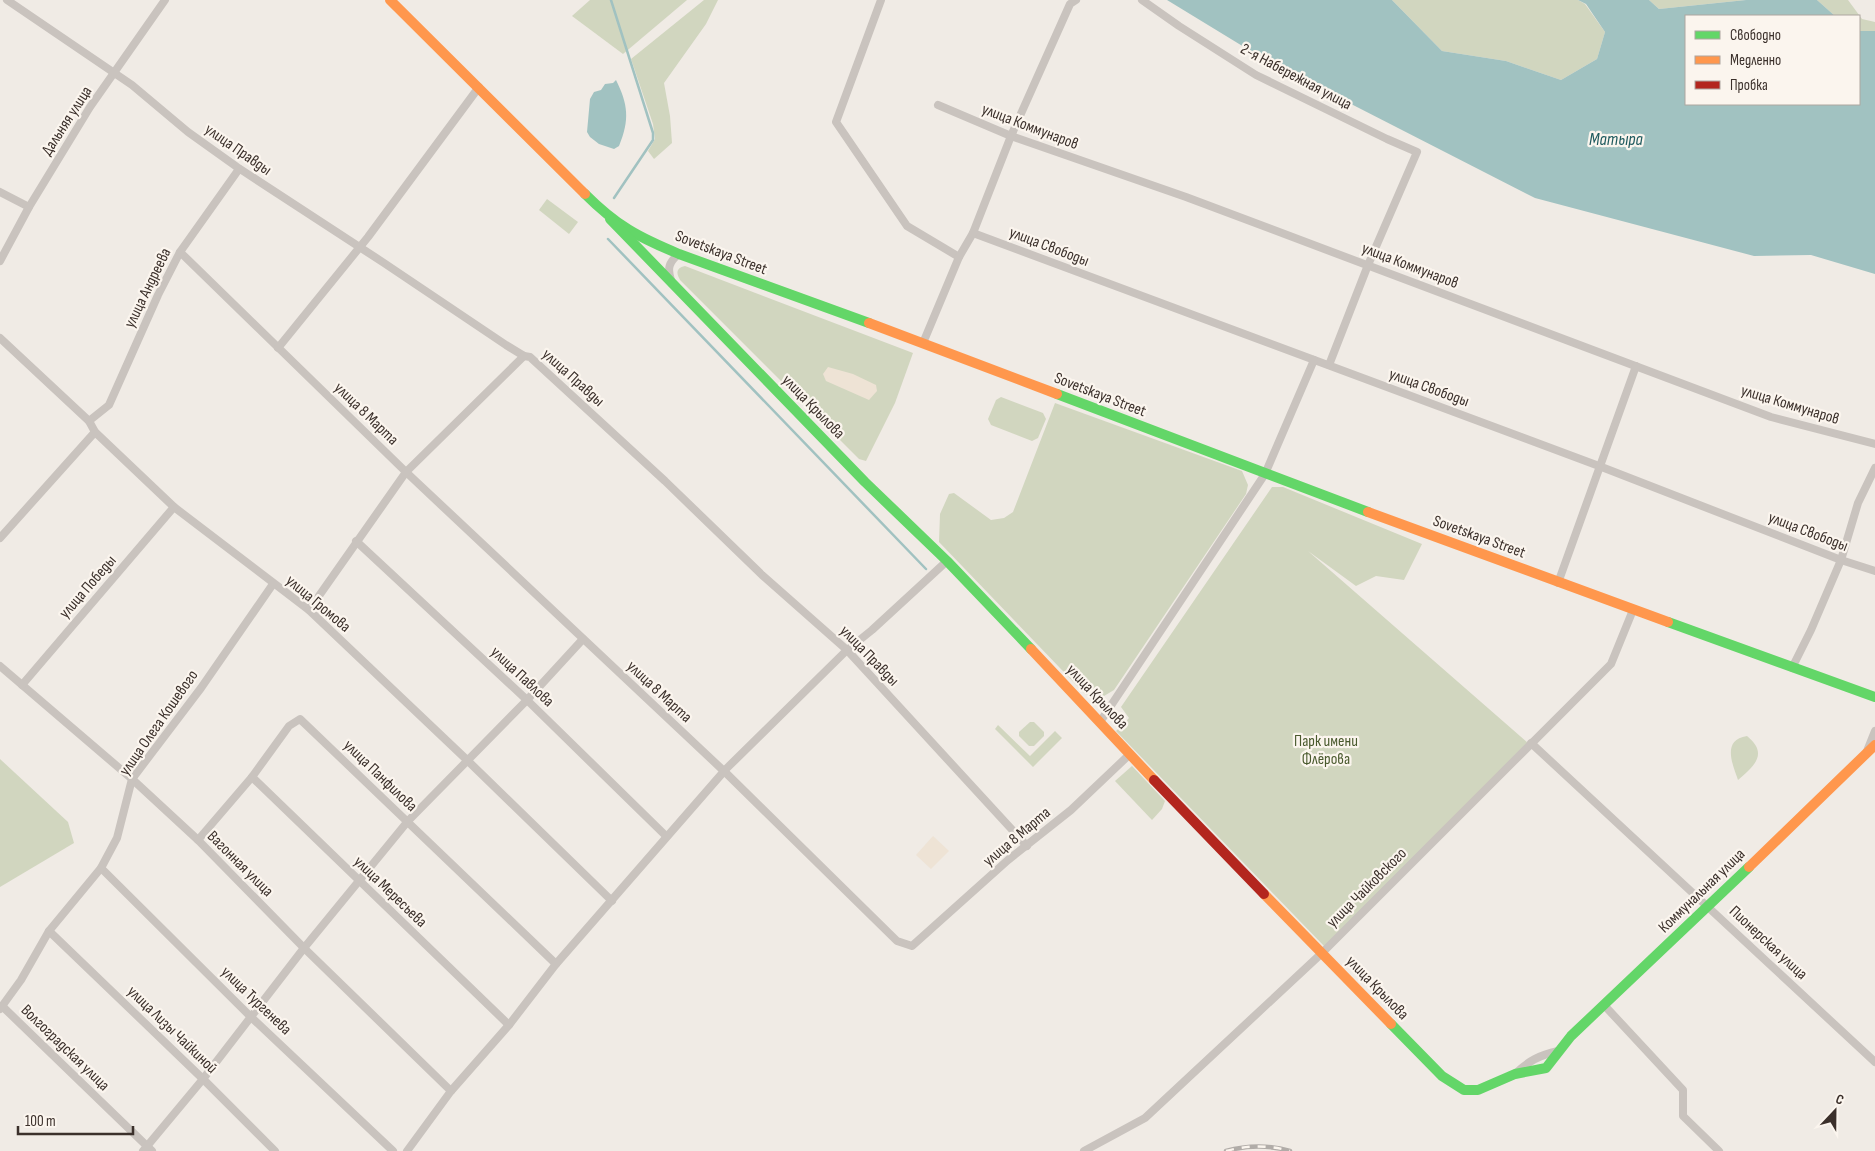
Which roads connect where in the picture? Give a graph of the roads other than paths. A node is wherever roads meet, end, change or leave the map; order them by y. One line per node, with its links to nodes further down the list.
1 (7, 0): 7 (street, улица Правды)
2 (165, 0): 7 (street, Дальняя улица)
3 (390, 0): 8 (street, Sovetskaya Street)
4 (881, 0): 19 (street)
5 (1076, 0): 10 (street)
6 (1142, 0): 21 (street, 2-я Набережная улица)
7 (115, 74): 11 (street, улица Правды); 13 (street, Дальняя улица)
8 (479, 87): 14 (street, Sovetskaya Street); 16 (street)
9 (938, 106): 10 (street, улица Коммунаров)
10 (1011, 136): 15 (street); 21 (street, улица Коммунаров)
11 (239, 169): 16 (street, улица Правды); 17 (street, улица Андреева)
12 (0, 192): 13 (street)
13 (29, 207): 20 (street, Дальняя улица)
14 (610, 219): 18 (street, Sovetskaya Street); 22 (street, улица Крылова)
15 (973, 233): 19 (street); 27 (street, улица Свободы)
16 (360, 248): 25 (street); 26 (street, улица Правды)
17 (180, 252): 25 (street, улица 8 Марта); 30 (street, улица Андреева)
18 (679, 254): 22 (street); 24 (street, Sovetskaya Street)
19 (959, 257): 24 (street)
20 (0, 261)
21 (1368, 265): 28 (street); 29 (street, улица Коммунаров)
22 (671, 282): 41 (street, улица Крылова)
23 (0, 338): 30 (street, улица Громова)
24 (922, 343): 36 (street, Sovetskaya Street)
25 (278, 348): 35 (street, улица 8 Марта)
26 (524, 356): 35 (street); 48 (street, улица Правды)
27 (1314, 360): 28 (street, улица Свободы); 36 (street)
28 (1329, 365): 33 (street, улица Свободы)
29 (1636, 366): 32 (street, улица Коммунаров); 33 (street)
30 (89, 421): 31 (street, улица Громова)
31 (95, 432): 37 (street, улица Громова); 38 (street)
32 (1875, 444)
33 (1599, 466): 40 (street, улица Свободы); 43 (street)
34 (1875, 468): 40 (street)
35 (406, 472): 39 (street); 47 (street, улица 8 Марта)
36 (1265, 474): 43 (street, Sovetskaya Street); 54 (street)
37 (174, 507): 44 (street, улица Громова); 51 (street, улица Победы)
38 (0, 538)
39 (356, 541): 45 (street); 53 (street, улица Павлова)
40 (1841, 560): 42 (street, улица Свободы); 50 (street)
41 (947, 561): 48 (street); 54 (street, улица Крылова)
42 (1875, 570)
43 (1558, 583): 46 (street, Sovetskaya Street)
44 (273, 584): 45 (street, улица Громова); 63 (street, улица Олега Кошевого)
45 (309, 610): 60 (street, улица Громова)
46 (1633, 610): 50 (street, Sovetskaya Street); 56 (street, улица Чайковского)
47 (583, 640): 53 (street); 61 (street, улица 8 Марта)
48 (847, 650): 61 (street); 67 (street, улица Правды)
49 (0, 666): 51 (street, Вагонная улица)
50 (1792, 668): 52 (street, Sovetskaya Street)
51 (22, 685): 63 (street, Вагонная улица)
52 (1875, 697)
53 (527, 700): 60 (street); 65 (street, улица Павлова)
54 (1100, 722): 58 (street, улица Крылова)
55 (1875, 732): 59 (street, Коммунальная улица)
56 (1531, 742): 71 (street, Пионерская улица); 74 (street, улица Чайковского)
57 (1875, 745): 59 (street, Коммунальная улица)
58 (1130, 754): 67 (street, улица 8 Марта); 74 (street, улица Крылова)
59 (1866, 754): 71 (street, Коммунальная улица)
60 (467, 760): 64 (street); 70 (street, улица Громова)
61 (724, 771): 65 (street); 67 (street, улица 8 Марта)
62 (252, 778): 64 (street, улица Панфилова); 66 (street, улица Панфилова); 69 (street, улица Мересьева)
63 (132, 779): 66 (street, Вагонная улица); 68 (street, улица Олега Кошевого)
64 (408, 821): 69 (street); 75 (street, улица Панфилова)
65 (666, 836): 70 (street)
66 (198, 840): 73 (street, Вагонная улица)
67 (1027, 846)
68 (101, 868): 72 (street, улица Олега Кошевого); 78 (street, улица Тургенева)
69 (359, 882): 73 (street); 79 (street, улица Мересьева)
70 (612, 901): 75 (street)
71 (1709, 906): 76 (street, Коммунальная улица); 80 (street, Пионерская улица)
72 (49, 931): 77 (street, улица Олега Кошевого); 82 (street, улица Лизы Чайкиной)
73 (304, 948): 78 (street); 83 (street, Вагонная улица)
74 (1322, 953): 81 (street, улица Крылова); 88 (street, улица Чайковского)
75 (556, 964): 79 (street)
76 (1604, 1004): 81 (street, Коммунальная улица); 89 (street)
77 (1, 1008): 84 (street, Волгоградская улица)
78 (251, 1017): 82 (street); 86 (street, улица Тургенева)
79 (509, 1025): 83 (street)
80 (1875, 1062)
81 (1515, 1074)
82 (203, 1079): 84 (street); 85 (street, улица Лизы Чайкиной)
83 (451, 1091): 87 (street)
84 (147, 1149)
85 (275, 1151)
86 (394, 1151)
87 (407, 1151)
88 (1084, 1151)
89 (1719, 1151)

